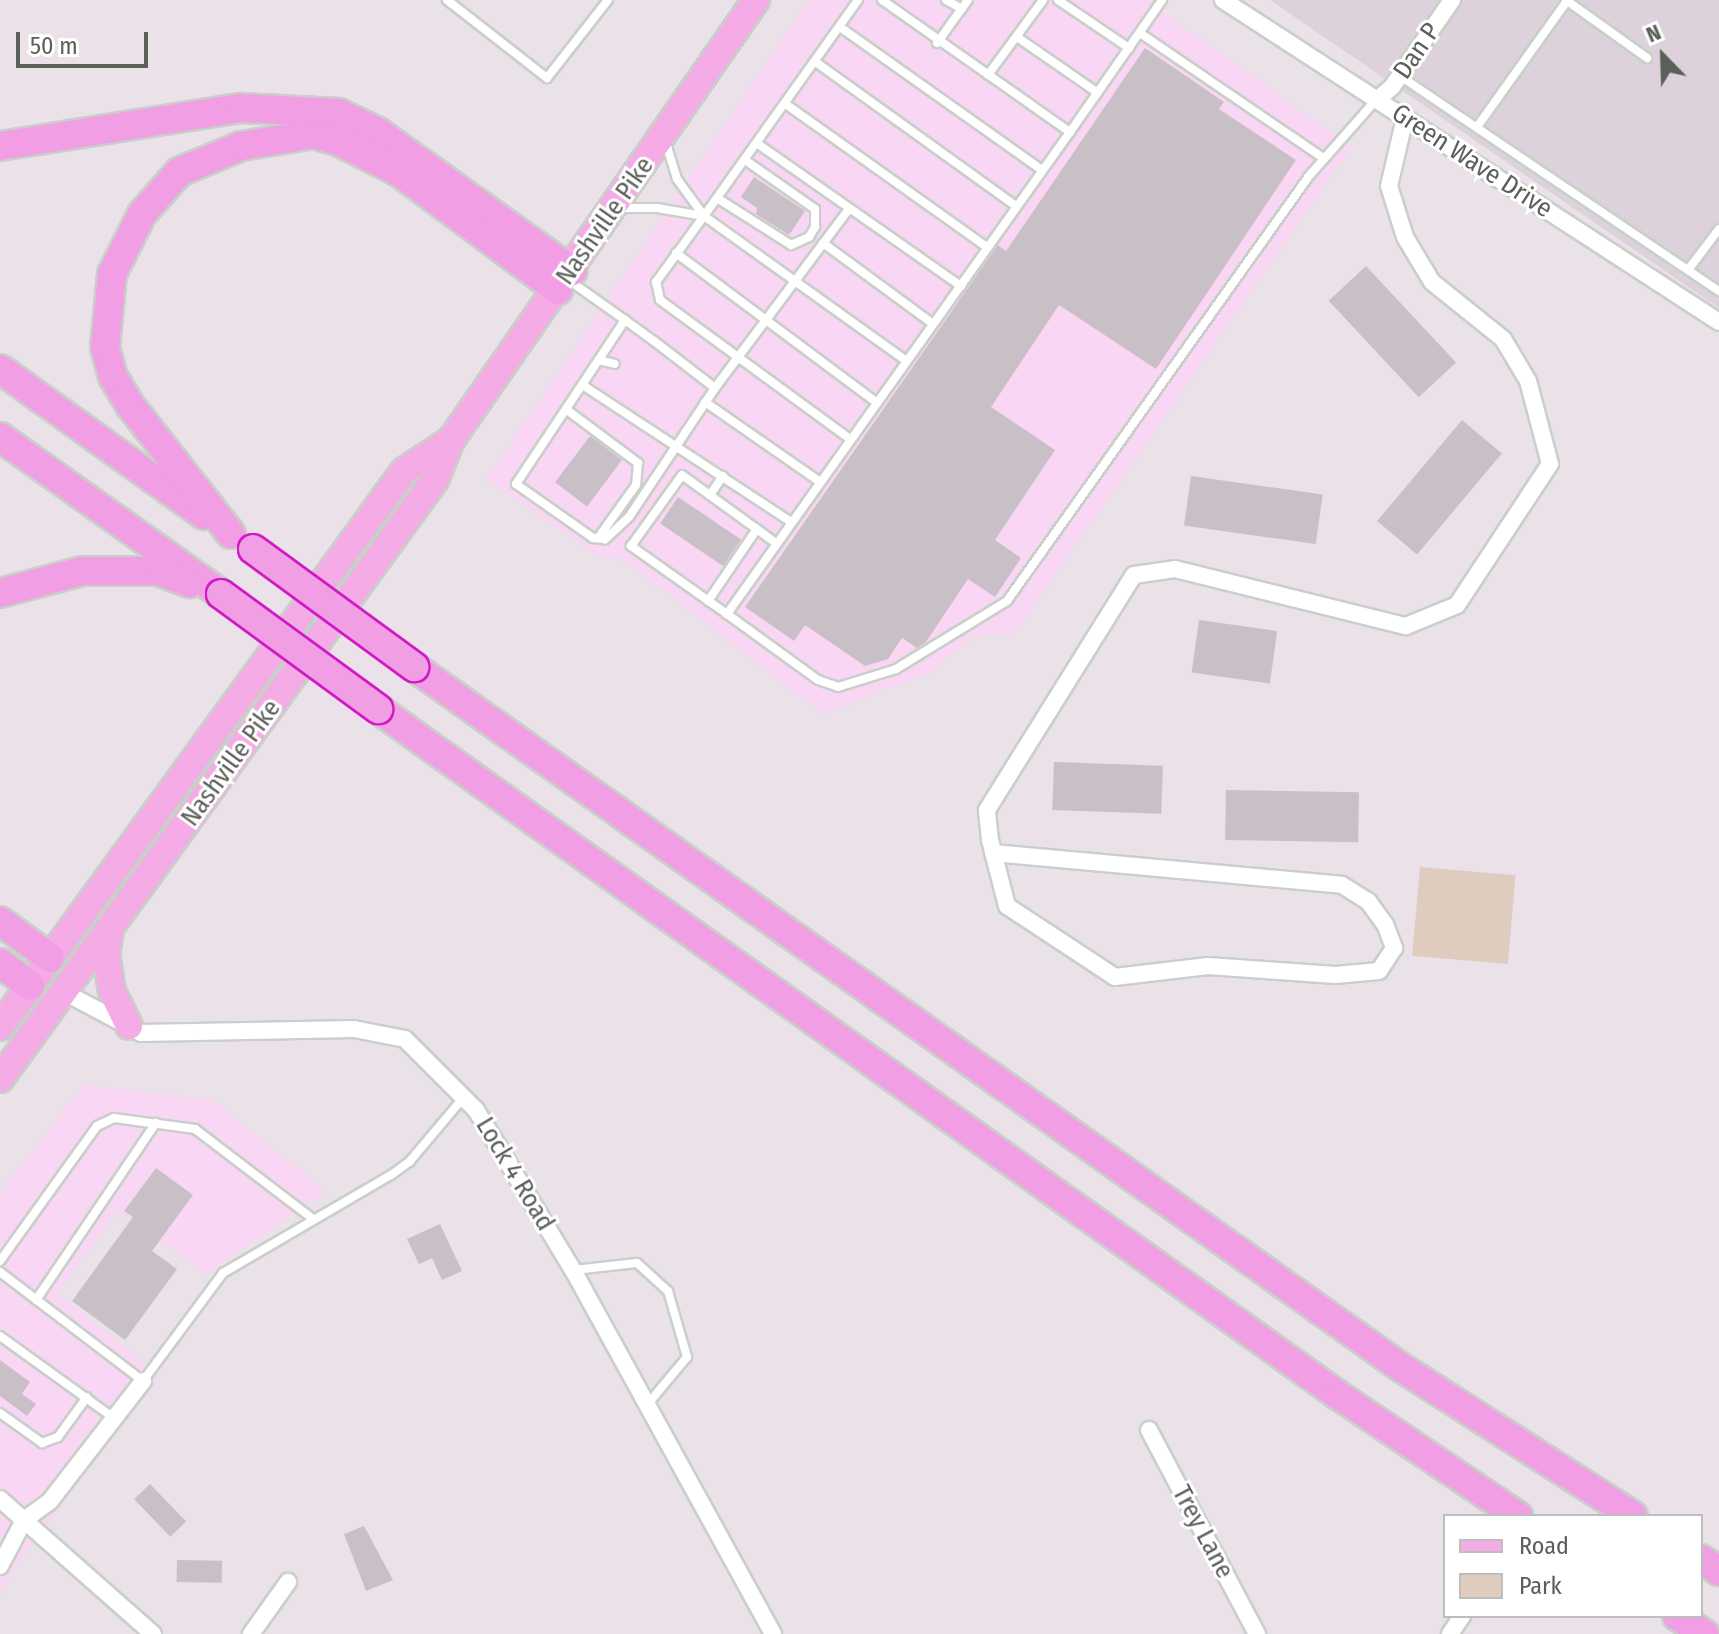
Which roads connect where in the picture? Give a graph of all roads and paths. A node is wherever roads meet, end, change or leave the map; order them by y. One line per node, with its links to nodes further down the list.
1 (447, 0): 2 (lane)
2 (608, 0)
3 (756, 0): 30 (main road, Nashville Pike)
4 (858, 0): 15 (lane)
5 (882, 0): 18 (lane)
6 (946, 0): 14 (lane)
7 (968, 0): 14 (lane)
8 (1043, 0): 17 (lane)
9 (1058, 0): 19 (lane)
10 (1162, 0): 16 (lane)
11 (1223, 0): 25 (street, Green Wave Drive)
12 (1452, 0): 23 (street, Dan P)
13 (1567, 1): 20 (lane); 28 (lane)
14 (962, 9): 18 (lane)
15 (840, 27): 21 (lane); 35 (lane)
16 (1140, 33): 19 (lane); 33 (lane)
17 (1017, 37): 22 (lane); 24 (lane)
18 (937, 43): 22 (lane)
19 (1129, 48): 24 (lane)
20 (1647, 58)
21 (817, 63): 26 (lane); 37 (lane)
22 (988, 75): 29 (lane)
23 (1396, 81): 25 (street, Dan P); 28 (lane)
24 (1098, 93): 29 (lane)
25 (1378, 99): 27 (street, Green Wave Drive); 33 (lane)
26 (787, 105): 31 (lane); 43 (lane)
27 (1405, 118): 52 (street, Green Wave Drive); 82 (street)
28 (1477, 127): 45 (lane)
29 (1070, 132): 35 (lane)
30 (664, 136): 38 (main road, Nashville Pike); 40 (lane)
31 (758, 144): 34 (lane); 39 (lane)
32 (0, 146): 46 (highway)
33 (1323, 158): 81 (lane)
34 (745, 160): 36 (lane); 36 (lane)
35 (1042, 170): 37 (lane)
36 (717, 198): 40 (lane)
37 (1016, 206): 43 (lane)
38 (615, 208): 40 (lane); 46 (main road, Nashville Pike)
39 (849, 209): 42 (lane); 48 (lane)
40 (704, 216): 44 (lane); 47 (lane)
41 (1719, 229): 45 (lane)
42 (823, 243): 47 (lane); 53 (lane)
43 (987, 247): 48 (lane)
44 (676, 253): 51 (lane); 54 (lane)
45 (1688, 270): 49 (lane)
46 (565, 280): 50 (lane); 66 (main road, Nashville Pike); 76 (highway)
47 (793, 282): 51 (lane); 56 (lane)
48 (961, 286): 53 (lane)
49 (1719, 291)
50 (625, 320): 55 (lane); 60 (lane)
51 (765, 320): 54 (lane); 62 (lane)
52 (1719, 322)
53 (932, 323): 56 (lane)
54 (737, 357): 60 (lane); 65 (lane)
55 (599, 360): 57 (lane); 59 (lane)
56 (905, 360): 62 (lane)
57 (615, 364)
58 (0, 369): 76 (highway)
59 (584, 386): 63 (lane); 67 (lane)
60 (715, 388): 61 (lane)
61 (705, 402): 67 (lane); 69 (lane)
62 (876, 402): 65 (lane)
63 (567, 410): 75 (lane); 75 (lane)
64 (0, 437): 79 (highway)
65 (850, 439): 69 (lane)
66 (451, 440): 84 (main road, Nashville Pike); 85 (main road, Nashville Pike)
67 (675, 444): 68 (lane); 71 (lane)
68 (723, 476): 70 (lane); 72 (lane)
69 (820, 482): 72 (lane)
70 (710, 495): 73 (lane); 74 (lane)
71 (629, 517): 73 (lane); 75 (lane)
72 (791, 522): 77 (lane)
73 (643, 528): 80 (lane)
74 (757, 529): 77 (lane); 80 (lane)
75 (598, 538)
76 (242, 542): 108 (highway, bridge)
77 (776, 543): 81 (lane)
78 (0, 593): 79 (highway)
79 (221, 594): 107 (highway, bridge)
80 (708, 601): 81 (lane)
81 (727, 614)
82 (993, 853): 82 (street)
83 (0, 921): 85 (highway)
84 (111, 928): 88 (main road, Nashville Pike); 89 (main road)
85 (50, 958): 87 (main road, Nashville Pike); 88 (main road)
86 (0, 963): 87 (highway)
87 (30, 986): 88 (main road); 90 (main road, Nashville Pike)
88 (64, 992): 89 (street, Lock 4 Road); 91 (main road, Nashville Pike)
89 (129, 1026): 92 (street, Lock 4 Road)
90 (0, 1027)
91 (0, 1079)
92 (464, 1098): 94 (lane); 96 (street, Lock 4 Road)
93 (156, 1123): 94 (lane); 95 (lane); 98 (lane)
94 (312, 1218): 100 (lane)
95 (0, 1261)
96 (573, 1270): 102 (street, Lock 4 Road); 102 (lane)
97 (0, 1272): 98 (lane)
98 (36, 1300): 100 (lane)
99 (0, 1336): 101 (lane)
100 (143, 1381): 104 (street)
101 (87, 1397): 103 (lane); 104 (lane)
102 (647, 1405): 115 (street, Lock 4 Road)
103 (0, 1413)
104 (116, 1419): 109 (street)
105 (1149, 1430): 116 (street, Trey Lane)
106 (0, 1499): 109 (street)
107 (1515, 1514)
108 (1630, 1514)
109 (24, 1520): 110 (street); 113 (street)
110 (0, 1566)
111 (288, 1582): 114 (street)
112 (1680, 1618): 117 (highway)
113 (153, 1634)
114 (251, 1634)
115 (773, 1634)
116 (1257, 1634)
117 (1705, 1634)

